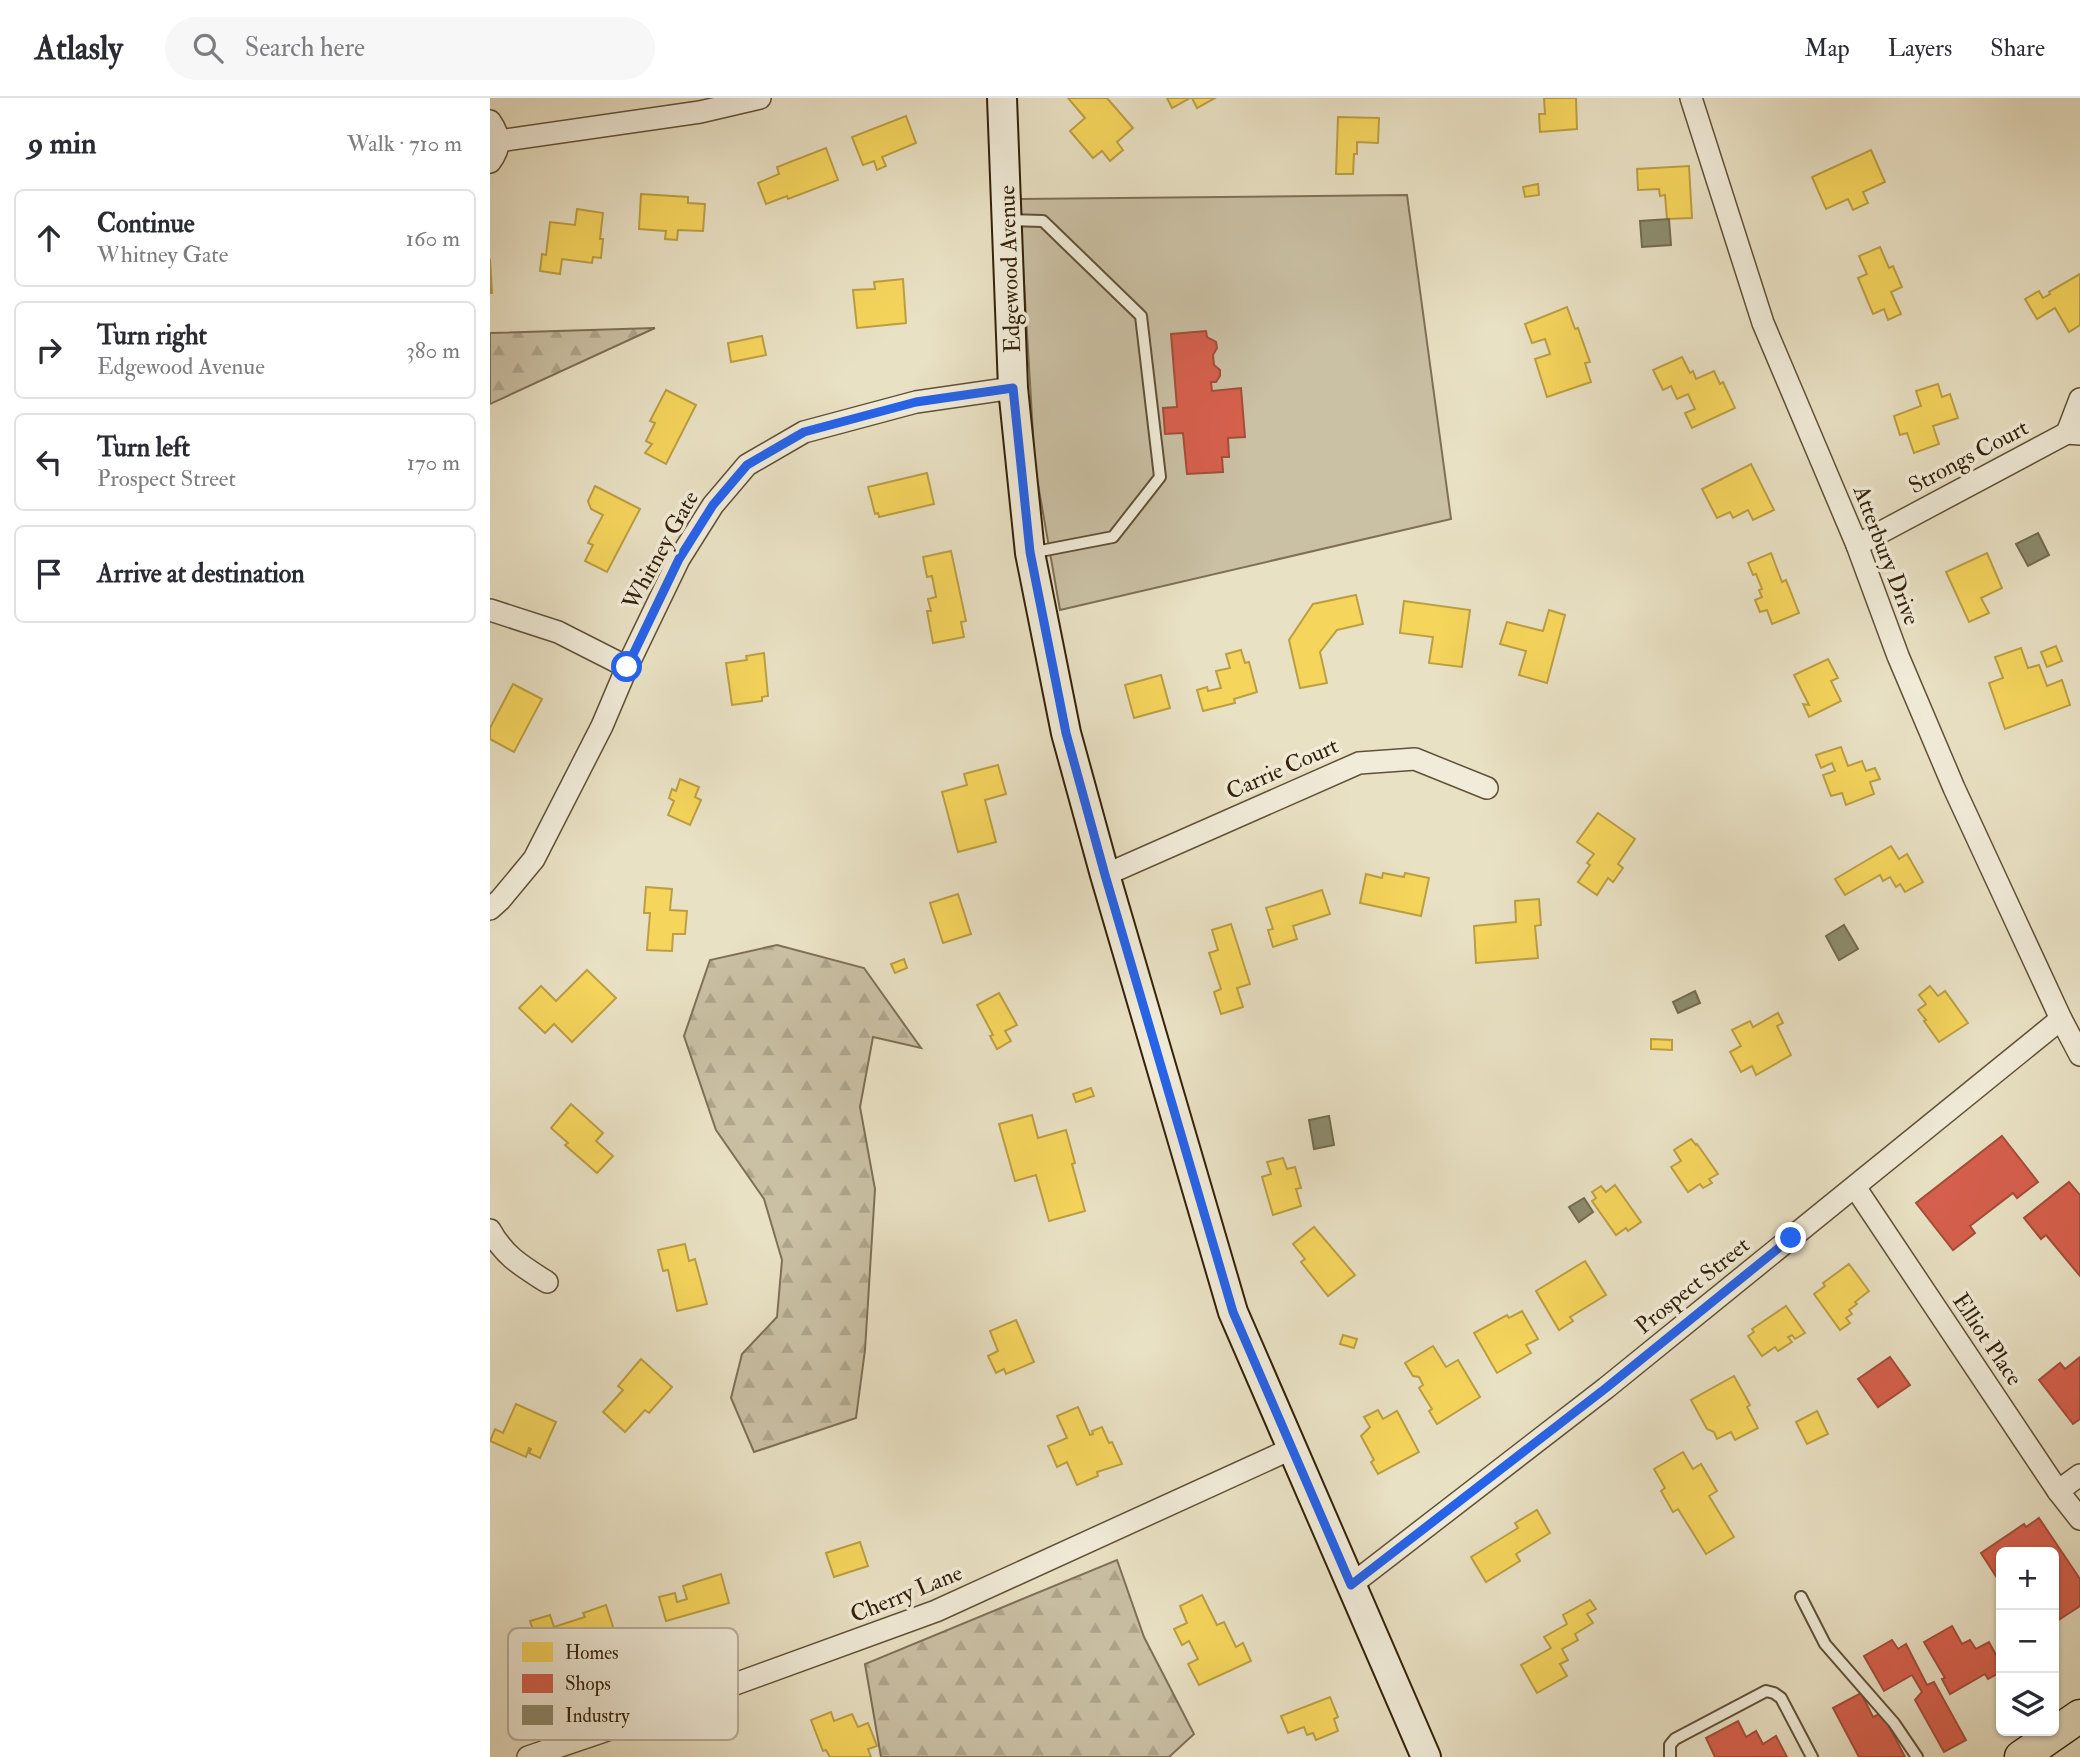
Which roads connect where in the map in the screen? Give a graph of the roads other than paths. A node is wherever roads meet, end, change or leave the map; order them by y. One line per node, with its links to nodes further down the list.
1 (760, 98): 4 (street)
2 (1002, 98): 6 (main road, Edgewood Avenue)
3 (1691, 98): 10 (street, Atterbury Drive)
4 (494, 131): 5 (street)
5 (490, 162)
6 (1007, 220): 7 (main road, Edgewood Avenue); 11 (lane)
7 (1013, 388): 11 (main road, Edgewood Avenue); 13 (street, Whitney Gate)
8 (2080, 400): 9 (street, Strongs Court)
9 (2073, 434): 10 (street, Strongs Court)
10 (1857, 545): 17 (street, Atterbury Drive)
11 (1030, 552): 15 (main road, Edgewood Avenue)
12 (490, 610): 13 (street)
13 (627, 667): 16 (street, Whitney Gate)
14 (1487, 788): 15 (street, Carrie Court)
15 (1105, 875): 22 (main road, Edgewood Avenue)
16 (490, 909)
17 (2061, 1020): 18 (street, Atterbury Drive); 19 (street, Prospect Street)
18 (2080, 1055)
19 (1854, 1186): 24 (street, Elliot Place); 26 (street, Prospect Street)
20 (490, 1230): 21 (street)
21 (547, 1282)
22 (1291, 1450): 26 (main road, Edgewood Avenue); 28 (street, Cherry Lane)
23 (2080, 1475): 24 (street)
24 (2058, 1491): 25 (street, Elliot Place)
25 (2080, 1519)
26 (1351, 1585): 32 (main road, Edgewood Avenue)
27 (1801, 1597): 35 (lane)
28 (738, 1683)
29 (2080, 1716): 36 (main road)
30 (579, 1740): 31 (street, Cherry Lane)
31 (528, 1757)
32 (1426, 1757)
33 (1670, 1757): 34 (lane)
34 (1812, 1757)
35 (1917, 1757)
36 (2021, 1757)

